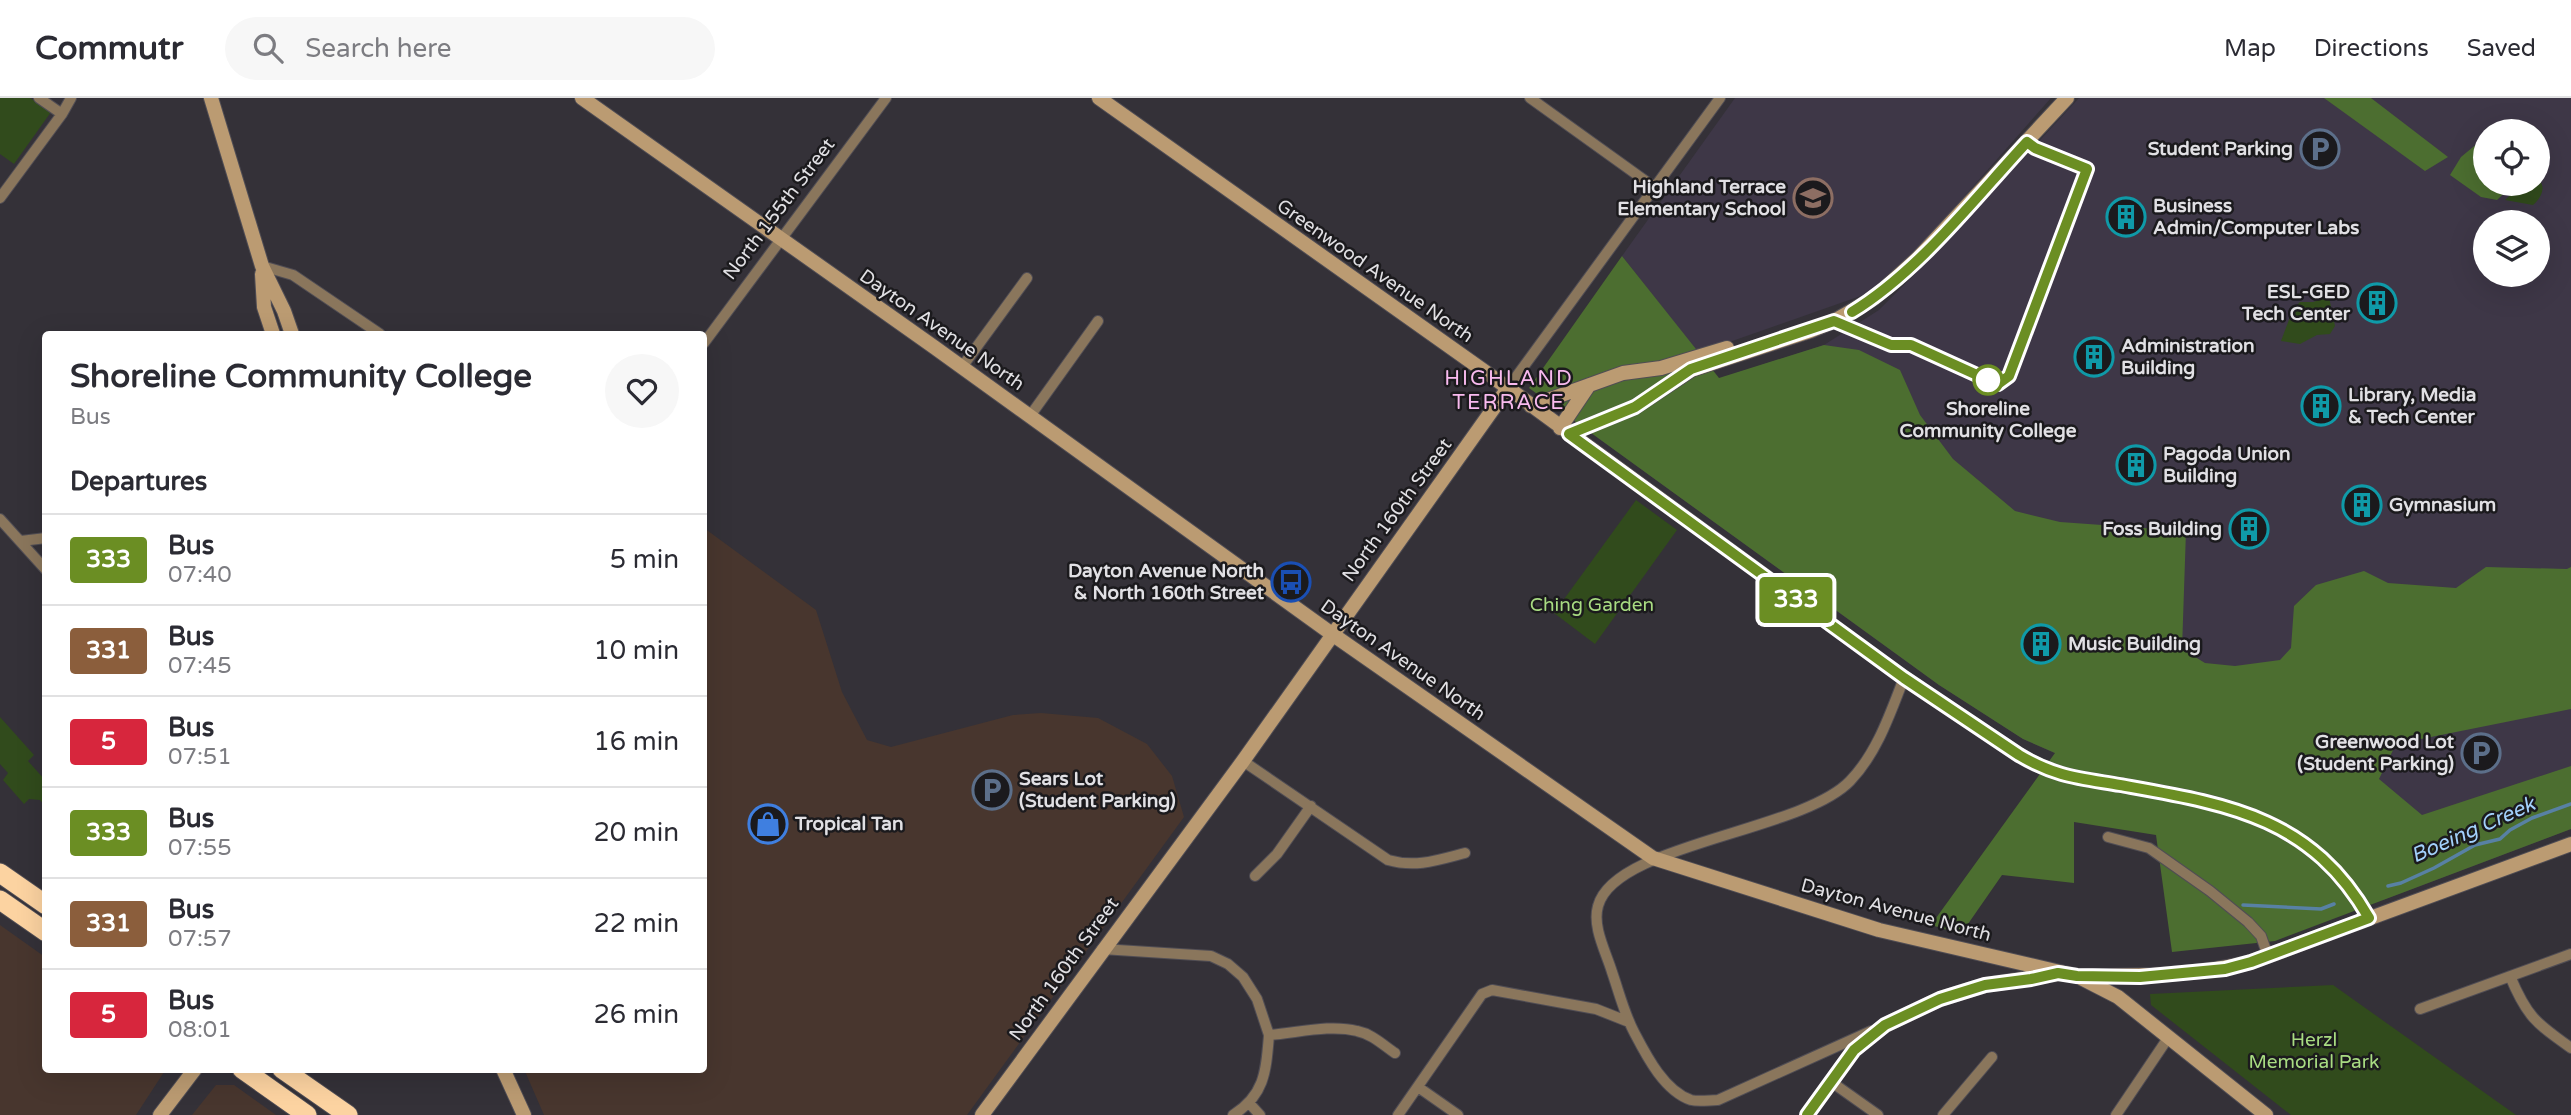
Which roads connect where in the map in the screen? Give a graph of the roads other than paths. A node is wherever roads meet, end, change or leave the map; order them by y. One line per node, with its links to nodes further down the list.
1 (39, 98): 10 (street)
2 (71, 98): 10 (street)
3 (211, 98): 14 (street)
4 (582, 98): 13 (street, Dayton Avenue North)
5 (886, 98): 13 (street, North 155th Street)
6 (1099, 98): 24 (street, Greenwood Avenue North)
7 (1530, 98): 11 (street)
8 (1720, 98): 11 (street, North 160th Street)
9 (2067, 98): 20 (street)
10 (62, 114): 12 (street)
11 (1654, 187): 24 (street, North 160th Street)
12 (0, 198)
13 (780, 240): 21 (street, North 155th Street); 22 (street, Dayton Avenue North)
14 (262, 266): 17 (street); 18 (street); 19 (street)
15 (1027, 278): 22 (street)
16 (1098, 321): 26 (street)
17 (271, 331)
18 (291, 331)
19 (376, 331)
20 (1810, 331): 23 (street); 27 (street)
21 (707, 339)
22 (962, 367): 26 (street, Dayton Avenue North)
23 (1589, 385): 25 (street); 27 (street)
24 (1508, 388): 25 (street, Greenwood Avenue North); 32 (street, North 160th Street)
25 (1531, 406): 27 (street, Greenwood Avenue North)
26 (1030, 416): 32 (street, Dayton Avenue North)
27 (1565, 431): 33 (street, Greenwood Avenue North)
28 (0, 519): 30 (street)
29 (42, 538): 30 (street)
30 (20, 541): 31 (street)
31 (42, 566)
32 (1332, 634): 34 (street, North 160th Street); 39 (street, Dayton Avenue North)
33 (1904, 678): 39 (street); 44 (street, Greenwood Avenue North)
34 (1243, 761): 35 (street); 46 (street, North 160th Street)
35 (1311, 806): 38 (street); 41 (street)
36 (2108, 837): 48 (street)
37 (2571, 844): 44 (street)
38 (1465, 853)
39 (1653, 858): 49 (street, Dayton Avenue North); 57 (street)
40 (0, 873): 43 (highway)
41 (1255, 876)
42 (0, 900): 45 (highway)
43 (42, 902)
44 (2369, 918): 48 (street)
45 (42, 929)
46 (1102, 949): 59 (street); 75 (street, North 160th Street)
47 (2571, 954): 52 (street)
48 (2268, 956): 53 (street)
49 (1994, 957): 50 (street, Dayton Avenue North); 54 (street)
50 (2058, 973): 51 (street, Dayton Avenue North); 54 (street)
51 (2077, 976): 53 (street); 55 (street, Dayton Avenue North)
52 (2510, 976): 56 (street); 61 (street)
53 (2132, 977): 55 (street)
54 (1998, 983): 58 (street)
55 (2122, 1000): 60 (street, Dayton Avenue North)
56 (2420, 1009)
57 (1629, 1022): 58 (street); 69 (street)
58 (1885, 1025): 68 (street)
59 (1269, 1035): 62 (street); 70 (street)
60 (2168, 1038): 83 (street); 84 (street, Dayton Avenue North)
61 (2571, 1048)
62 (1395, 1053)
63 (1992, 1057): 82 (street)
64 (192, 1073): 71 (street)
65 (248, 1073): 72 (highway)
66 (288, 1073): 73 (highway)
67 (505, 1073): 74 (street)
68 (1830, 1081): 80 (street); 81 (street)
69 (1418, 1087): 78 (street); 79 (street)
70 (1250, 1104): 76 (street); 77 (street)
71 (160, 1115)
72 (307, 1115)
73 (348, 1115)
74 (524, 1115)
75 (982, 1115)
76 (1233, 1115)
77 (1260, 1115)
78 (1398, 1115)
79 (1458, 1115)
80 (1807, 1115)
81 (1878, 1115)
82 (1943, 1115)
83 (2116, 1115)
84 (2266, 1115)

